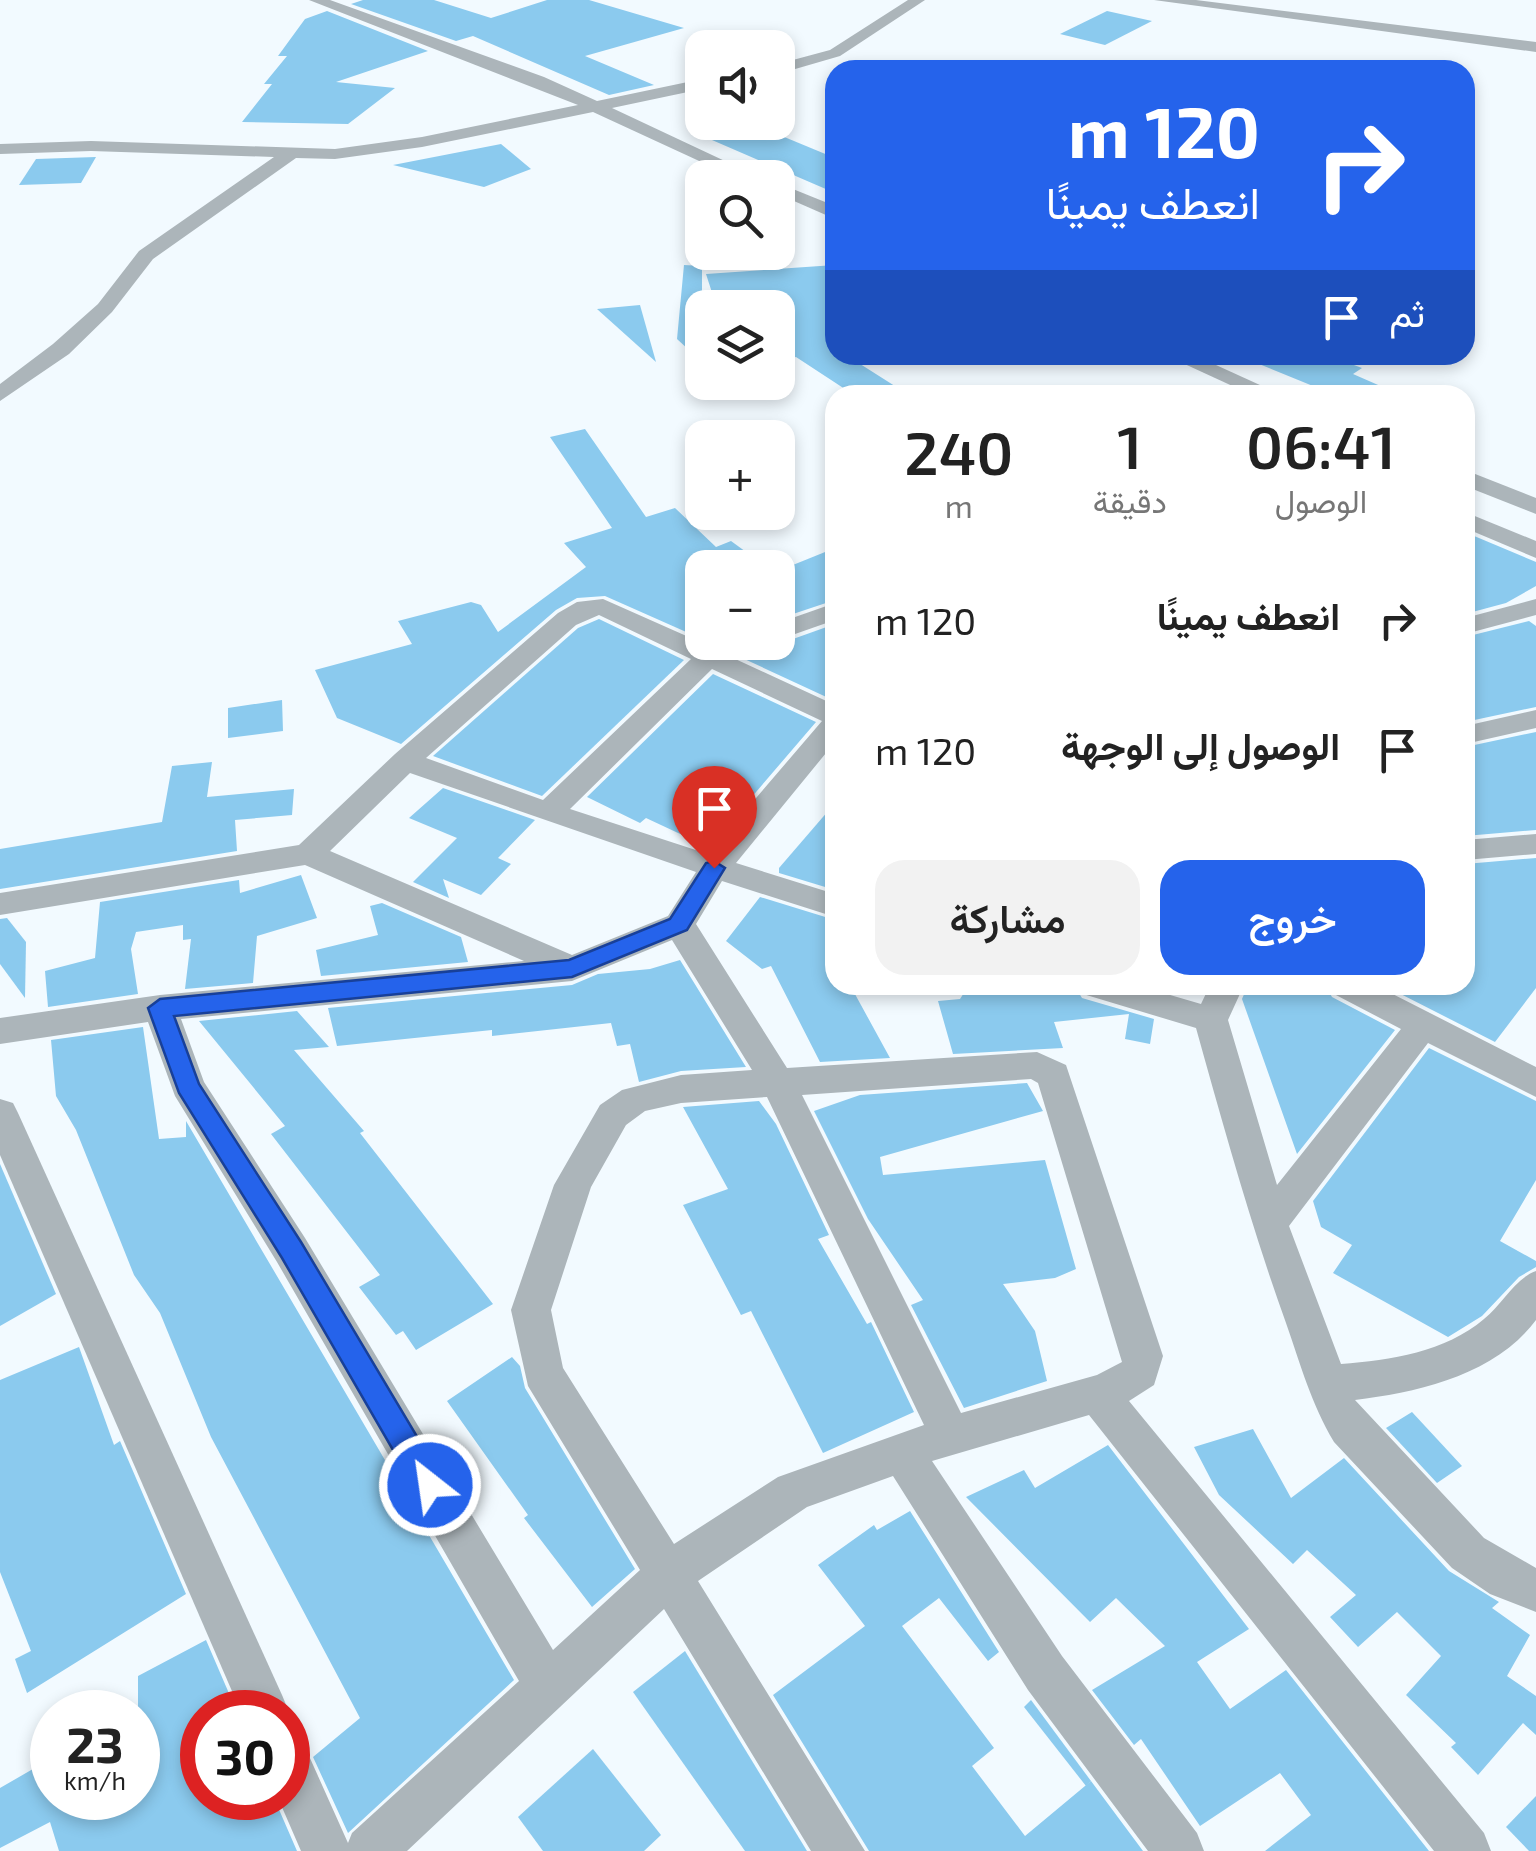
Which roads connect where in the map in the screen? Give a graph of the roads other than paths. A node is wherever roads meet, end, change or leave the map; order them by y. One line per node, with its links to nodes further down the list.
1 (316, 0): 7 (street)
2 (918, 0): 5 (street)
3 (1161, 0): 4 (street)
4 (1536, 47)
5 (795, 64)
6 (685, 87): 7 (street)
7 (598, 105): 9 (street); 10 (street)
8 (0, 149): 9 (street)
9 (289, 155): 15 (street)
10 (714, 160)
11 (795, 195): 12 (street)
12 (825, 209)
13 (1200, 365): 14 (street)
14 (1247, 385)
15 (0, 394)
16 (1475, 481): 17 (street)
17 (1534, 507): 19 (street)
18 (1475, 523): 19 (street)
19 (1498, 532): 20 (street)
20 (1536, 550)
21 (1536, 608): 23 (street)
22 (825, 615): 24 (street)
23 (1475, 623)
24 (795, 626)
25 (685, 643): 32 (street)
26 (706, 660): 33 (street)
27 (721, 660): 28 (street)
28 (825, 715)
29 (1536, 719): 31 (street)
30 (825, 732): 37 (street)
31 (1475, 732)
32 (405, 761): 33 (street); 36 (street)
33 (548, 814): 37 (street)
34 (1536, 844): 35 (street)
35 (1475, 849)
36 (308, 854): 39 (street); 41 (street)
37 (714, 868): 38 (street); 40 (street)
38 (825, 903)
39 (0, 904)
40 (678, 924): 41 (street); 48 (street)
41 (572, 968): 45 (street)
42 (1168, 995): 44 (street)
43 (1365, 995): 46 (street)
44 (1219, 1002): 51 (street)
45 (160, 1008): 47 (street); 59 (street)
46 (1423, 1025): 49 (street); 51 (street)
47 (0, 1032)
48 (778, 1083): 54 (street); 55 (street); 57 (street)
49 (1536, 1083)
50 (0, 1113): 60 (street)
51 (1270, 1224): 53 (street)
52 (1536, 1288): 53 (street)
53 (1325, 1384): 58 (street)
54 (1097, 1394): 55 (street); 66 (street)
55 (950, 1434): 56 (street)
56 (902, 1452): 57 (street); 65 (street)
57 (670, 1573): 59 (street); 64 (street)
58 (1536, 1590)
59 (548, 1686): 63 (street)
60 (255, 1690)
61 (310, 1814): 62 (street)
62 (326, 1851)
63 (370, 1851)
64 (840, 1851)
65 (1178, 1851)
66 (1466, 1851)

